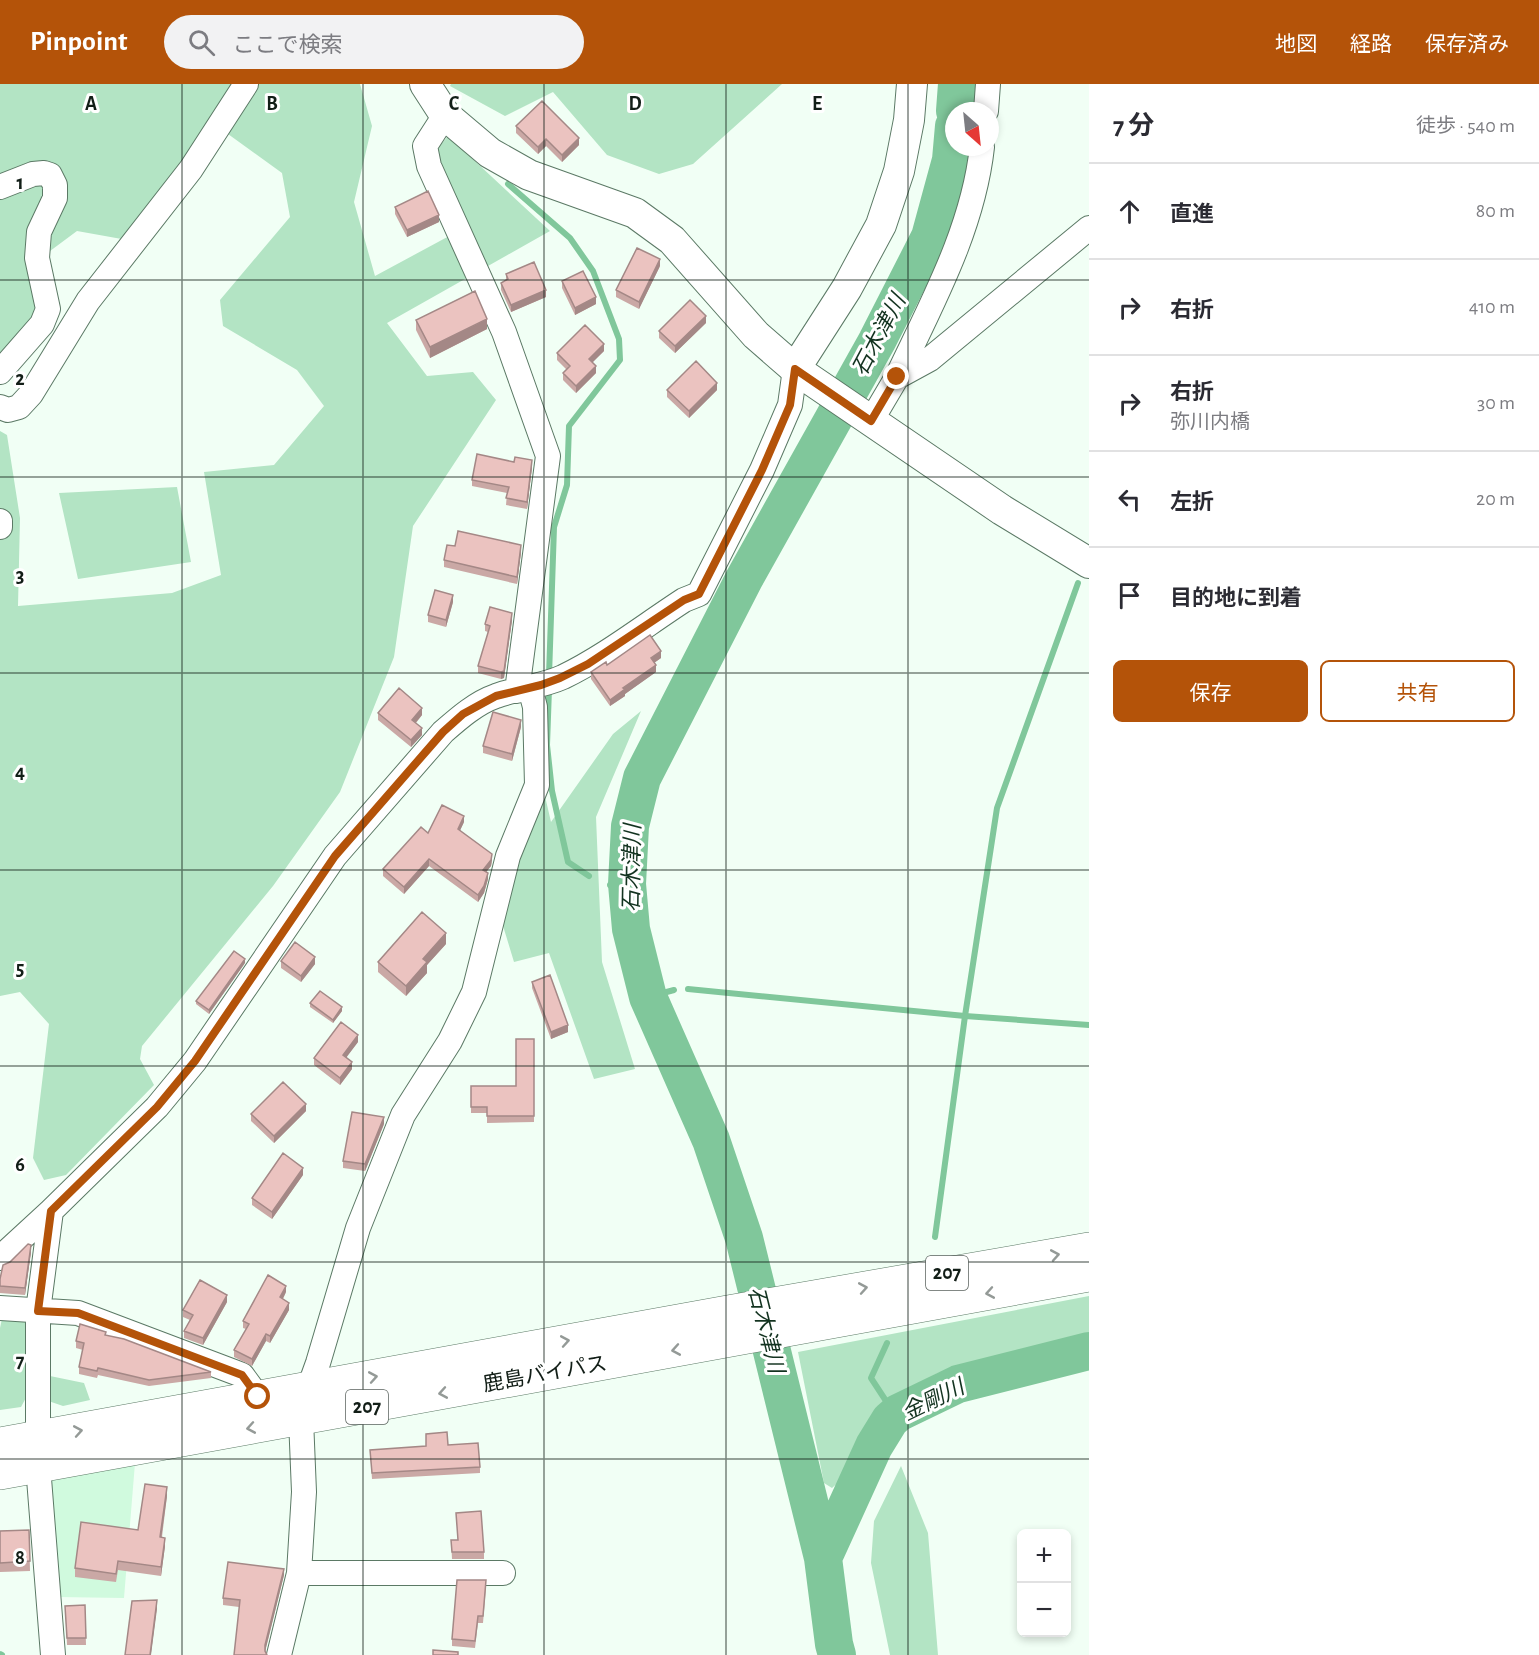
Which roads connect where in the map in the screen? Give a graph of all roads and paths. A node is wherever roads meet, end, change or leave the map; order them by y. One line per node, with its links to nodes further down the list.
1 (246, 84): 13 (street)
2 (425, 84): 6 (street)
3 (912, 84): 10 (street)
4 (988, 84): 5 (street)
5 (987, 102)
6 (445, 115): 10 (street); 18 (street)
7 (981, 156): 12 (street)
8 (0, 187): 11 (street)
9 (1089, 228): 12 (street)
10 (795, 369): 14 (street); 18 (street)
11 (0, 372)
12 (897, 377): 14 (street)
13 (3, 414)
14 (869, 419): 17 (street)
15 (0, 521): 16 (street)
16 (0, 527)
17 (1089, 563)
18 (537, 685): 19 (street); 27 (street)
19 (51, 1211): 21 (street); 24 (street)
20 (1089, 1249): 25 (highway, 鹿島バイパス / 207, one-way to 20)
21 (0, 1258)
22 (1089, 1275): 25 (highway, 鹿島バイパス / 207, one-way to 25)
23 (0, 1308): 24 (street)
24 (38, 1311): 26 (street); 29 (street)
25 (808, 1312): 27 (highway, 鹿島バイパス / 207)
26 (258, 1397): 27 (highway, 鹿島バイパス / 207); 29 (highway, 鹿島バイパス / 207, one-way to 26)
27 (305, 1404): 29 (highway, 鹿島バイパス / 207, one-way to 29); 31 (street)
28 (0, 1444): 29 (highway, 鹿島バイパス / 207)
29 (38, 1452): 30 (highway, 鹿島バイパス / 207); 33 (street)
30 (0, 1473)
31 (299, 1573): 32 (street); 34 (street)
32 (503, 1573)
33 (53, 1655)
34 (279, 1655)

